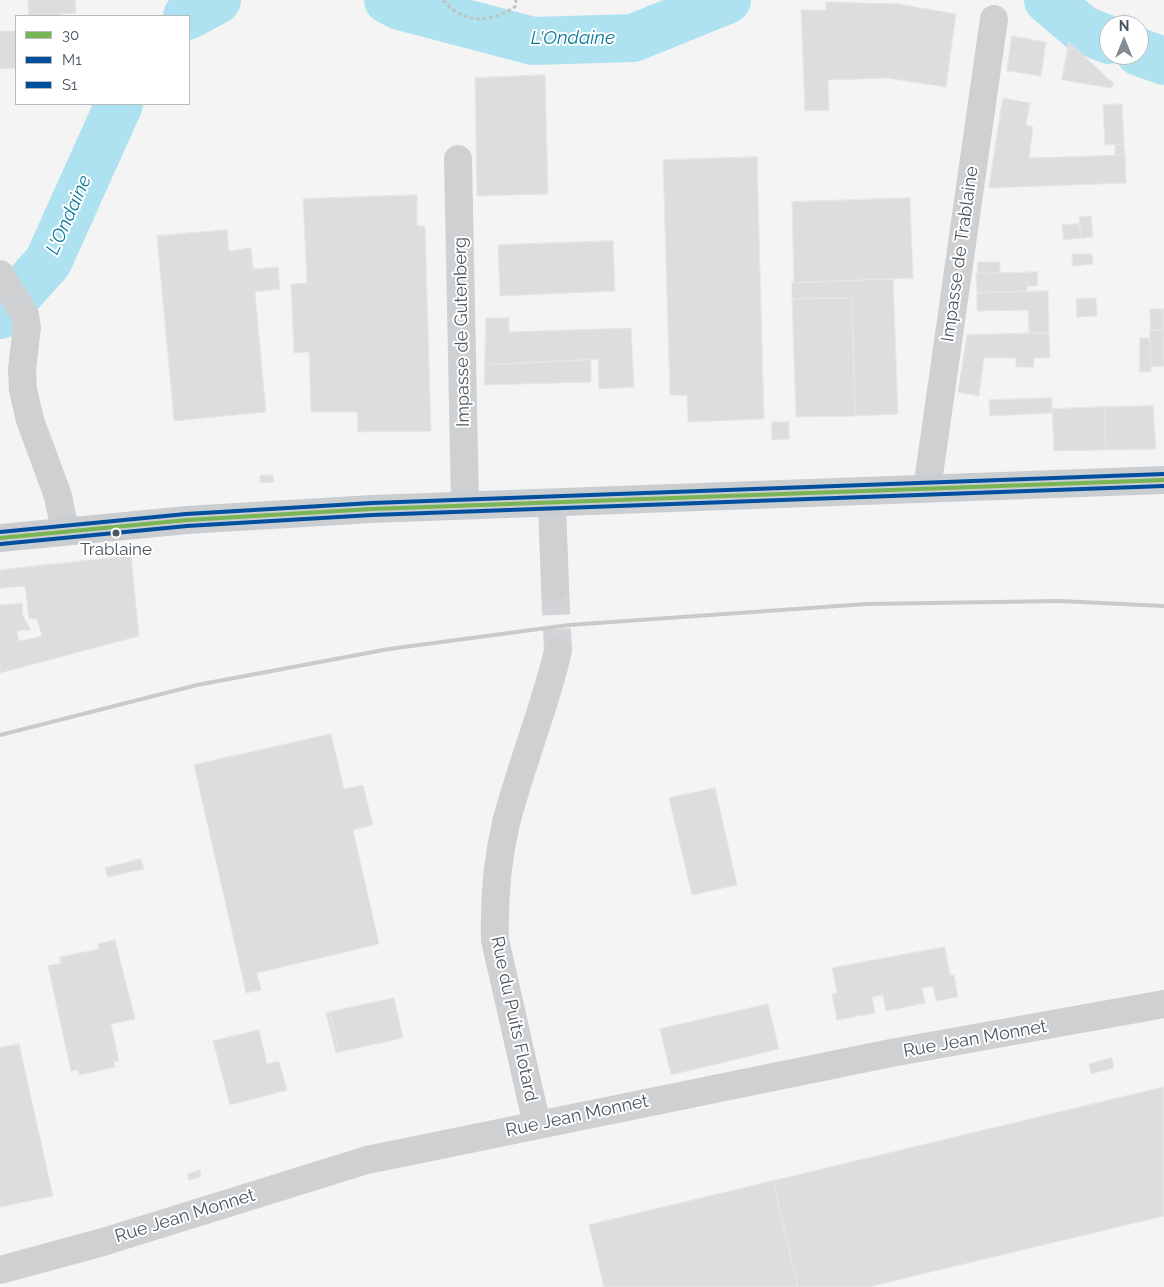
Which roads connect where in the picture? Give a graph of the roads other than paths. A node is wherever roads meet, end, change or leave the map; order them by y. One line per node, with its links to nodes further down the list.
1 (994, 19): 5 (street, Impasse de Trablaine)
2 (458, 159): 7 (street, Impasse de Gutenberg)
3 (0, 274): 8 (street)
4 (1164, 480): 5 (main road)
5 (928, 489): 6 (main road)
6 (552, 503): 7 (main road); 10 (street)
7 (465, 505): 8 (main road)
8 (65, 531): 9 (main road)
9 (0, 538)
10 (555, 587)
11 (558, 651): 13 (street, Rue du Puits Flotard)
12 (1164, 1004): 13 (street, Rue Jean Monnet)
13 (537, 1125): 14 (street, Rue Jean Monnet)
14 (0, 1270)

